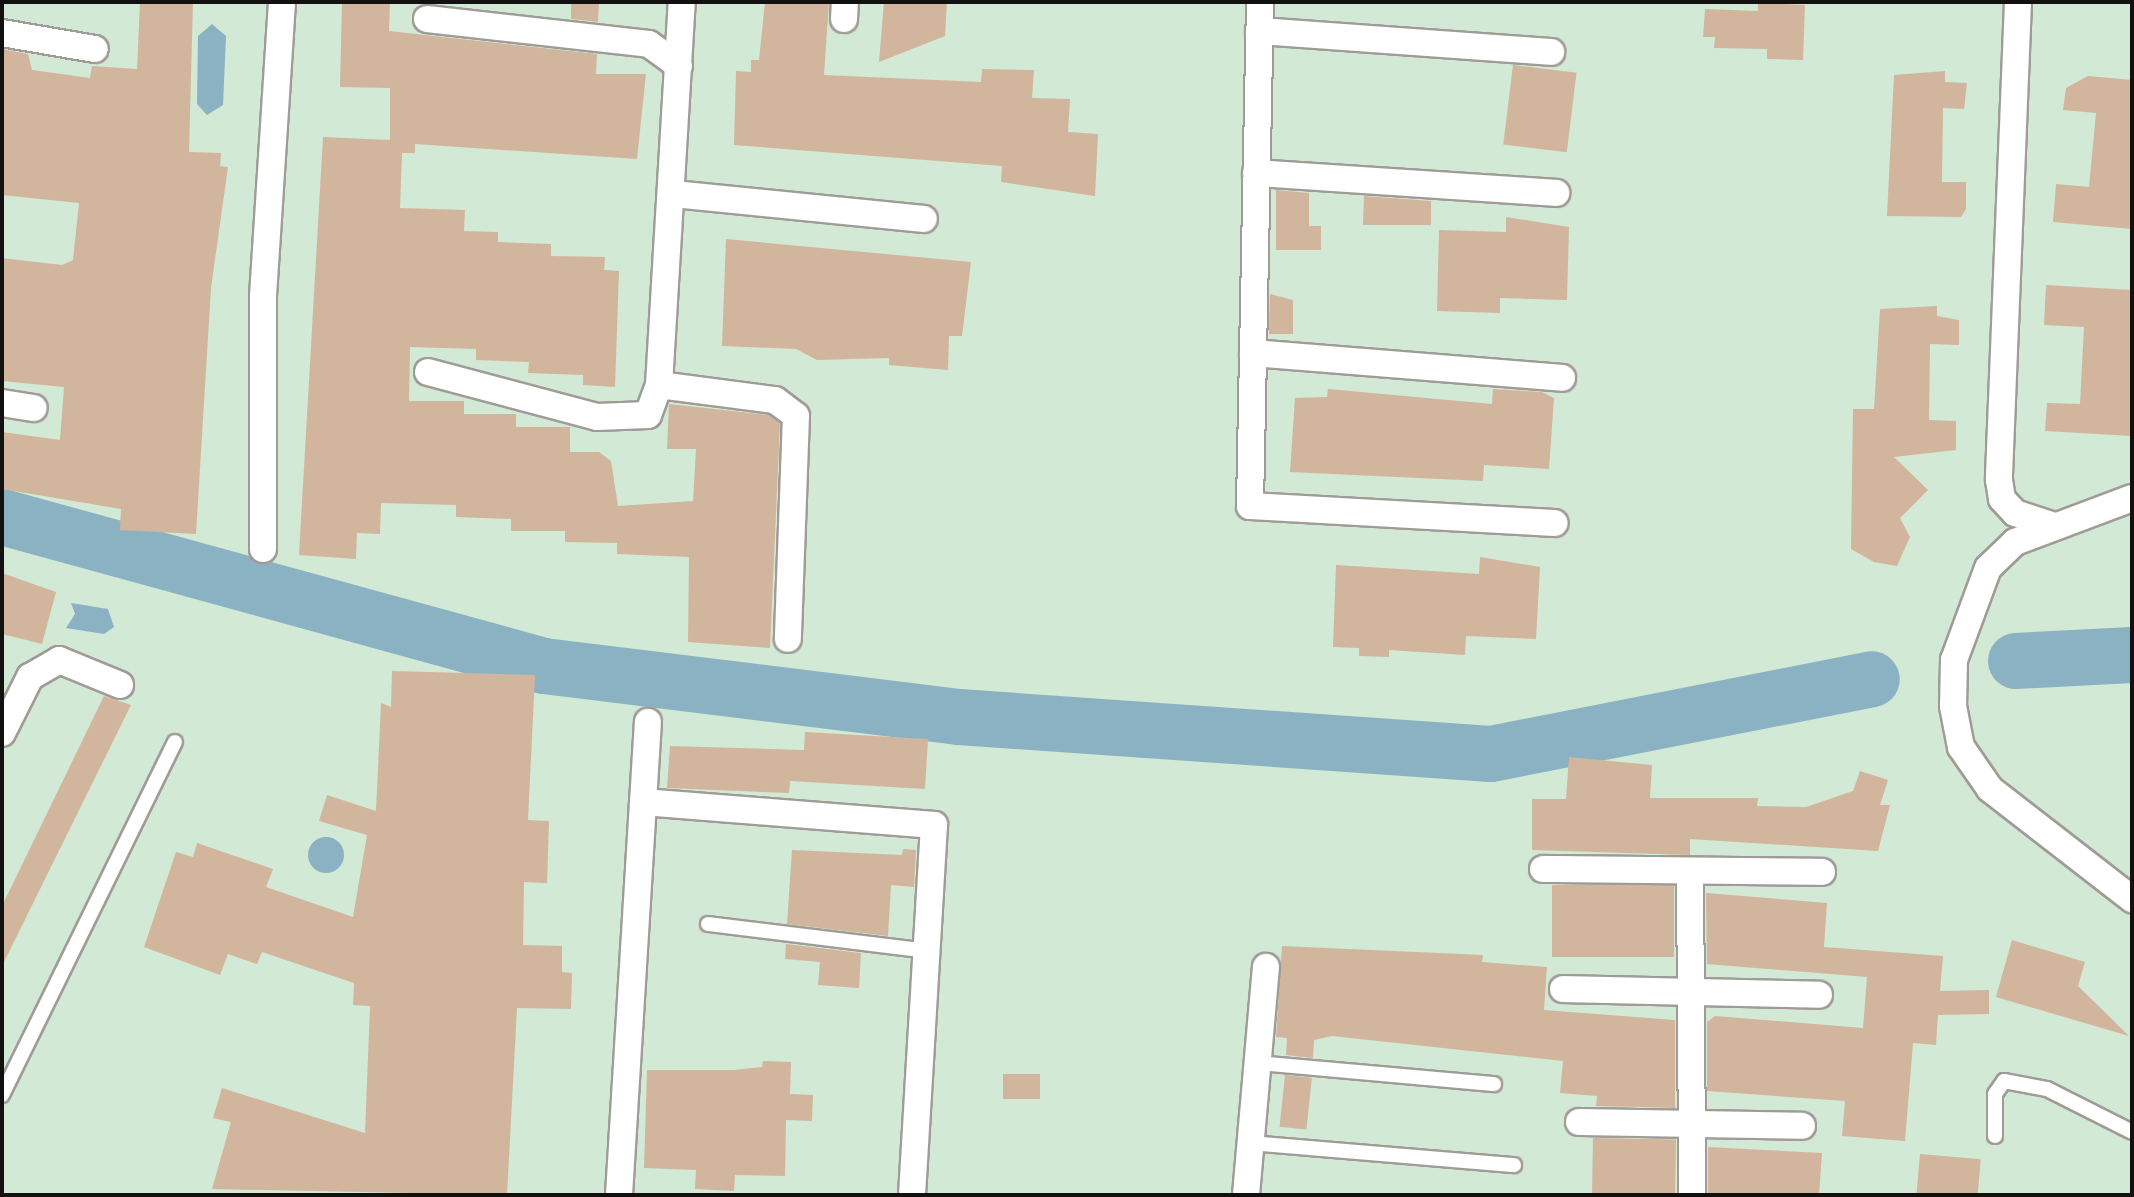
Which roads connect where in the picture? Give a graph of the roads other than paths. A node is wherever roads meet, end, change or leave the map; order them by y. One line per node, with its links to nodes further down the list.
1 (282, 2): 24 (street)
2 (682, 2): 10 (street)
3 (1260, 2): 6 (street)
4 (2018, 2): 23 (street)
5 (427, 19): 10 (street)
6 (1259, 31): 9 (street); 11 (street)
7 (2, 33): 8 (street)
8 (95, 49)
9 (1551, 52)
10 (679, 66): 13 (street)
11 (1256, 173): 12 (street); 15 (street)
12 (1556, 193)
13 (674, 194): 14 (street); 18 (street)
14 (924, 219)
15 (1253, 353): 17 (street); 22 (street)
16 (428, 372): 18 (street)
17 (1562, 378)
18 (659, 385): 25 (street)
19 (2, 403): 20 (street)
20 (34, 408)
21 (2132, 498): 23 (street)
22 (1555, 523)
23 (2054, 526): 34 (street)
24 (263, 549)
25 (788, 639)
26 (120, 685): 28 (street)
27 (648, 722): 30 (street)
28 (2, 733)
29 (175, 742): 43 (lane)
30 (643, 802): 36 (street); 51 (street)
31 (1543, 869): 32 (street)
32 (1690, 872): 33 (street); 39 (street)
33 (1822, 872)
34 (2132, 899)
35 (708, 924): 36 (lane)
36 (927, 951): 52 (street)
37 (1266, 967): 41 (street)
38 (1563, 989): 39 (street)
39 (1694, 993): 40 (street); 45 (street)
40 (1819, 995)
41 (1258, 1063): 42 (lane); 49 (street)
42 (1494, 1084)
43 (2, 1095)
44 (1579, 1122): 45 (street)
45 (1694, 1124): 46 (street); 54 (street)
46 (1802, 1126)
47 (2132, 1132): 48 (lane)
48 (1995, 1136)
49 (1251, 1143): 50 (lane); 53 (street)
50 (1514, 1165)
51 (619, 1195)
52 (912, 1195)
53 (1246, 1195)
54 (1692, 1195)

